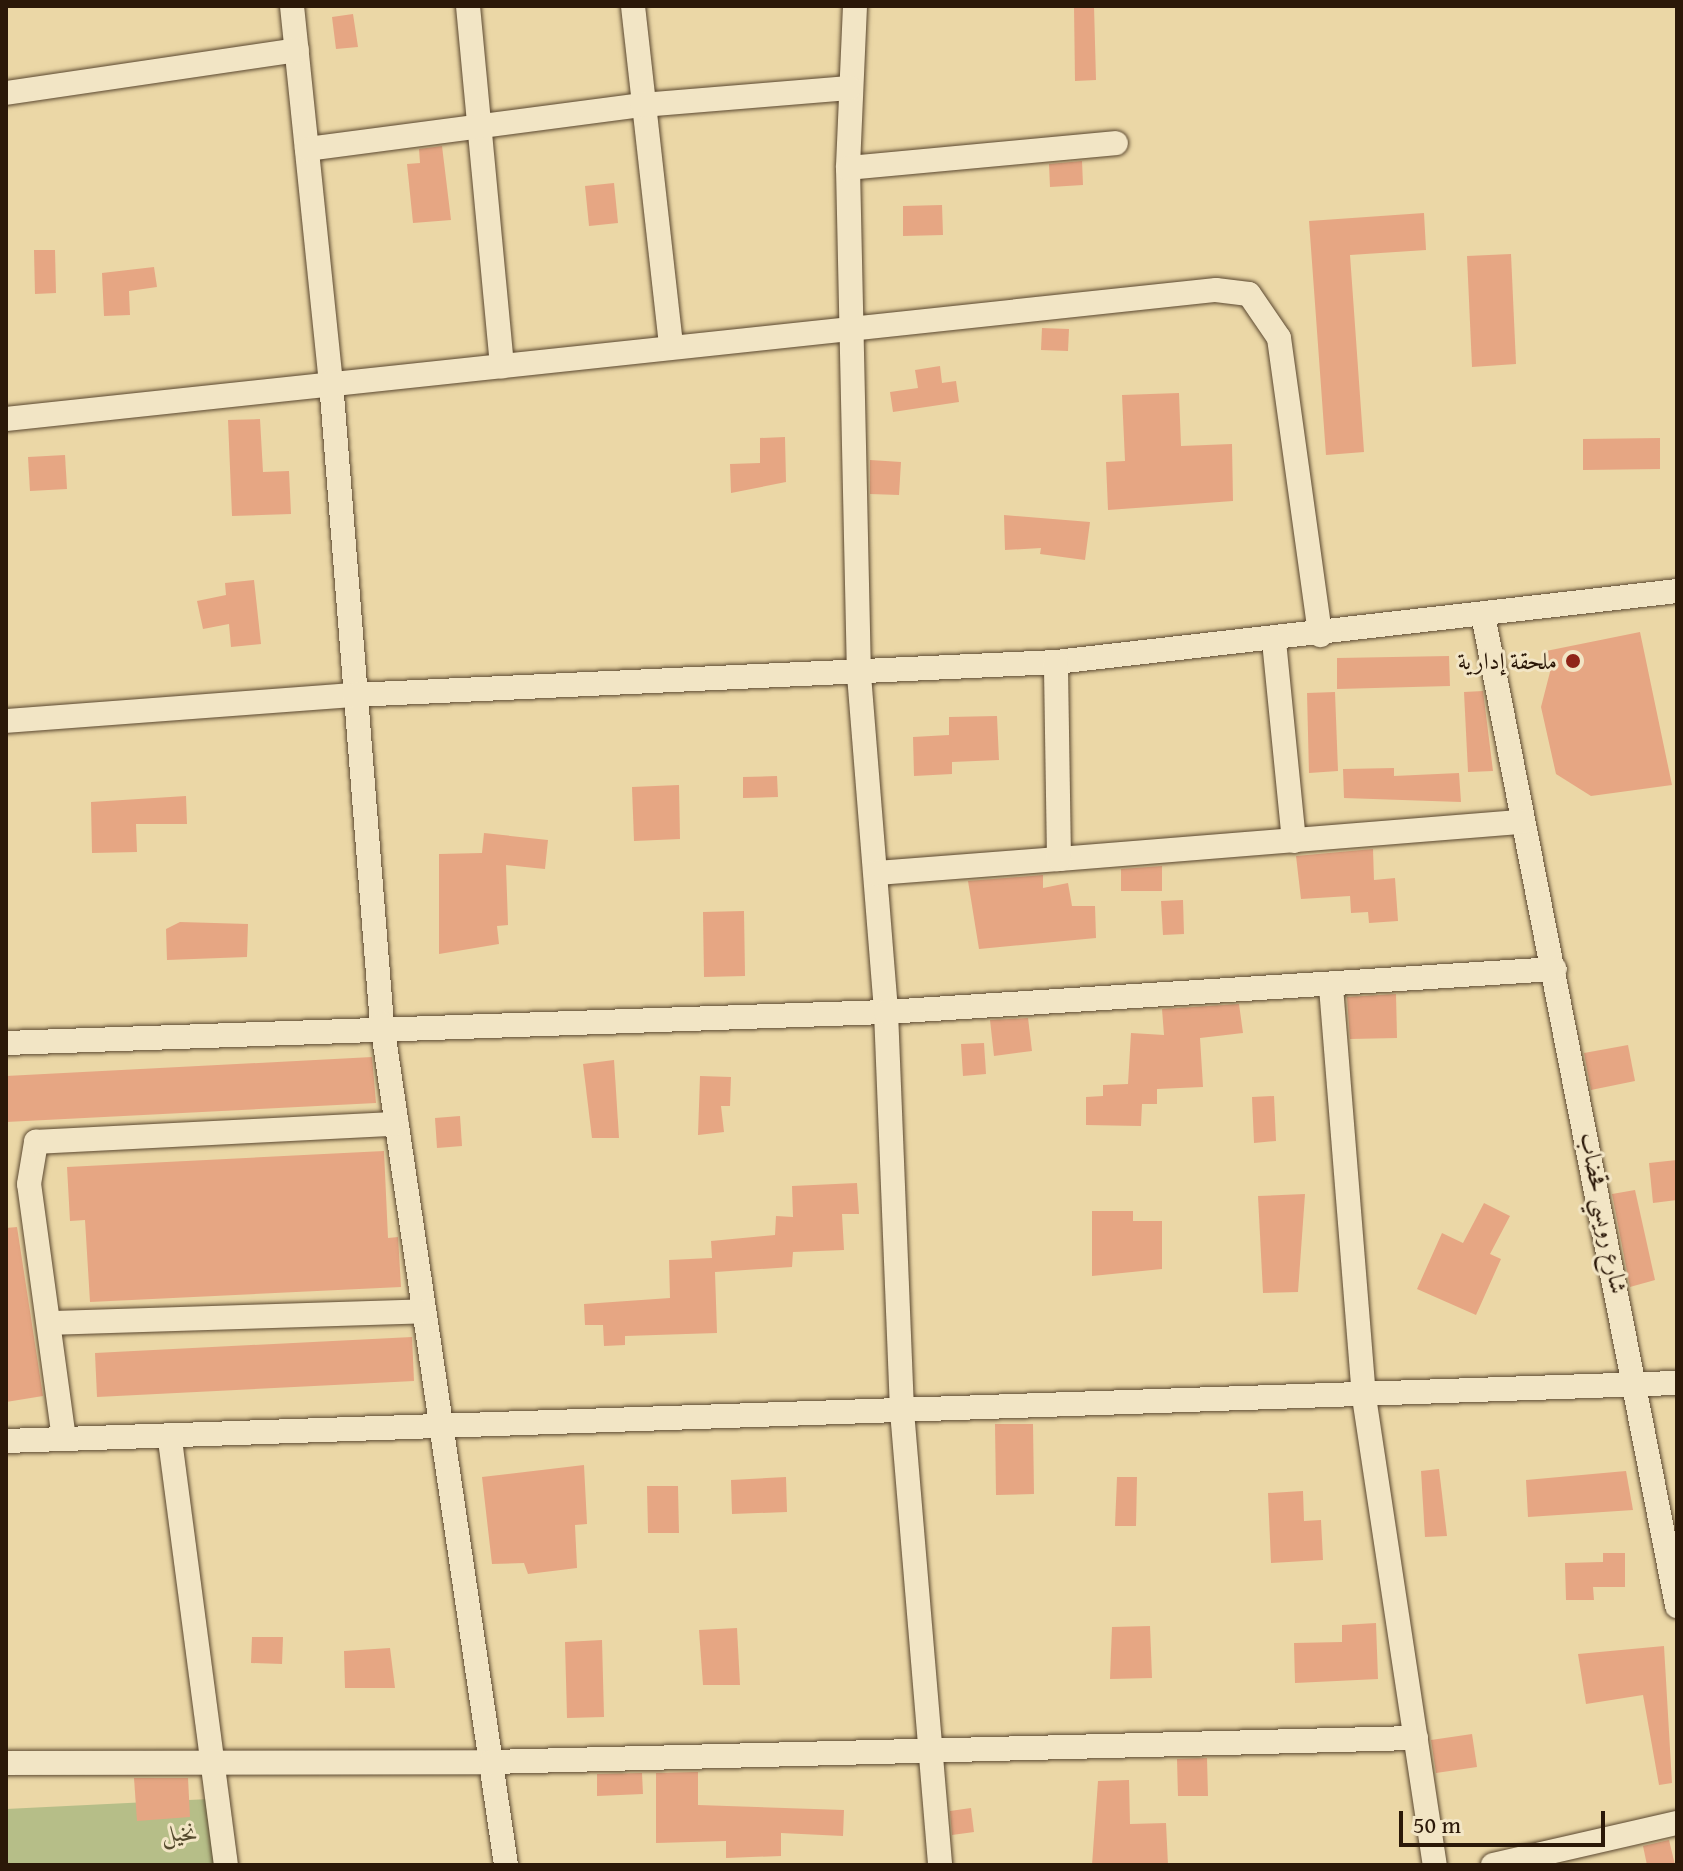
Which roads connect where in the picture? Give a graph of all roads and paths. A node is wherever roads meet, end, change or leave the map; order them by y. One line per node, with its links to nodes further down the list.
1 (292, 6): 5 (street)
2 (468, 6): 9 (street)
3 (633, 6): 8 (street)
4 (855, 6): 6 (street)
5 (297, 50): 7 (street); 11 (street)
6 (849, 88): 8 (street); 12 (street)
7 (6, 93)
8 (642, 105): 9 (street); 14 (street)
9 (479, 131): 11 (street); 15 (street)
10 (1116, 143): 12 (street)
11 (307, 149): 16 (street)
12 (848, 168): 13 (street)
13 (852, 334): 14 (street); 20 (street); 23 (street)
14 (671, 346): 15 (street)
15 (502, 366): 16 (street)
16 (331, 382): 17 (street); 24 (street)
17 (6, 419)
18 (1677, 591): 19 (street)
19 (1483, 615): 20 (street); 26 (street, شارع رويسي قحضاب)
20 (1320, 635): 21 (street)
21 (1274, 641): 22 (street); 27 (street)
22 (1056, 662): 23 (street); 28 (street)
23 (859, 675): 24 (street); 29 (street)
24 (354, 695): 25 (street); 33 (street)
25 (6, 721)
26 (1523, 822): 27 (street); 30 (street, شارع رويسي قحضاب)
27 (1294, 841): 28 (street)
28 (1059, 859): 29 (street)
29 (876, 873): 32 (street)
30 (1555, 969): 31 (street); 39 (street, شارع رويسي قحضاب)
31 (1331, 987): 32 (street); 40 (street)
32 (886, 1012): 33 (street); 41 (street)
33 (382, 1024): 34 (street); 35 (street)
34 (6, 1043)
35 (397, 1124): 36 (street); 37 (street)
36 (422, 1311): 37 (street); 42 (street)
37 (50, 1323): 43 (street)
38 (1677, 1383): 39 (street)
39 (1639, 1389): 40 (street); 46 (street, شارع رويسي قحضاب)
40 (1364, 1397): 41 (street); 47 (street)
41 (902, 1411): 42 (street); 48 (street)
42 (443, 1430): 44 (street); 50 (street)
43 (64, 1439): 44 (street); 45 (street)
44 (170, 1440): 49 (street)
45 (6, 1441)
46 (1677, 1606)
47 (1416, 1738): 48 (street); 56 (street)
48 (930, 1752): 50 (street); 55 (street)
49 (210, 1760): 50 (street); 51 (street); 53 (street)
50 (491, 1762): 54 (street)
51 (6, 1763)
52 (1677, 1823): 57 (street)
53 (226, 1865)
54 (506, 1865)
55 (940, 1865)
56 (1435, 1865)
57 (1493, 1865)

